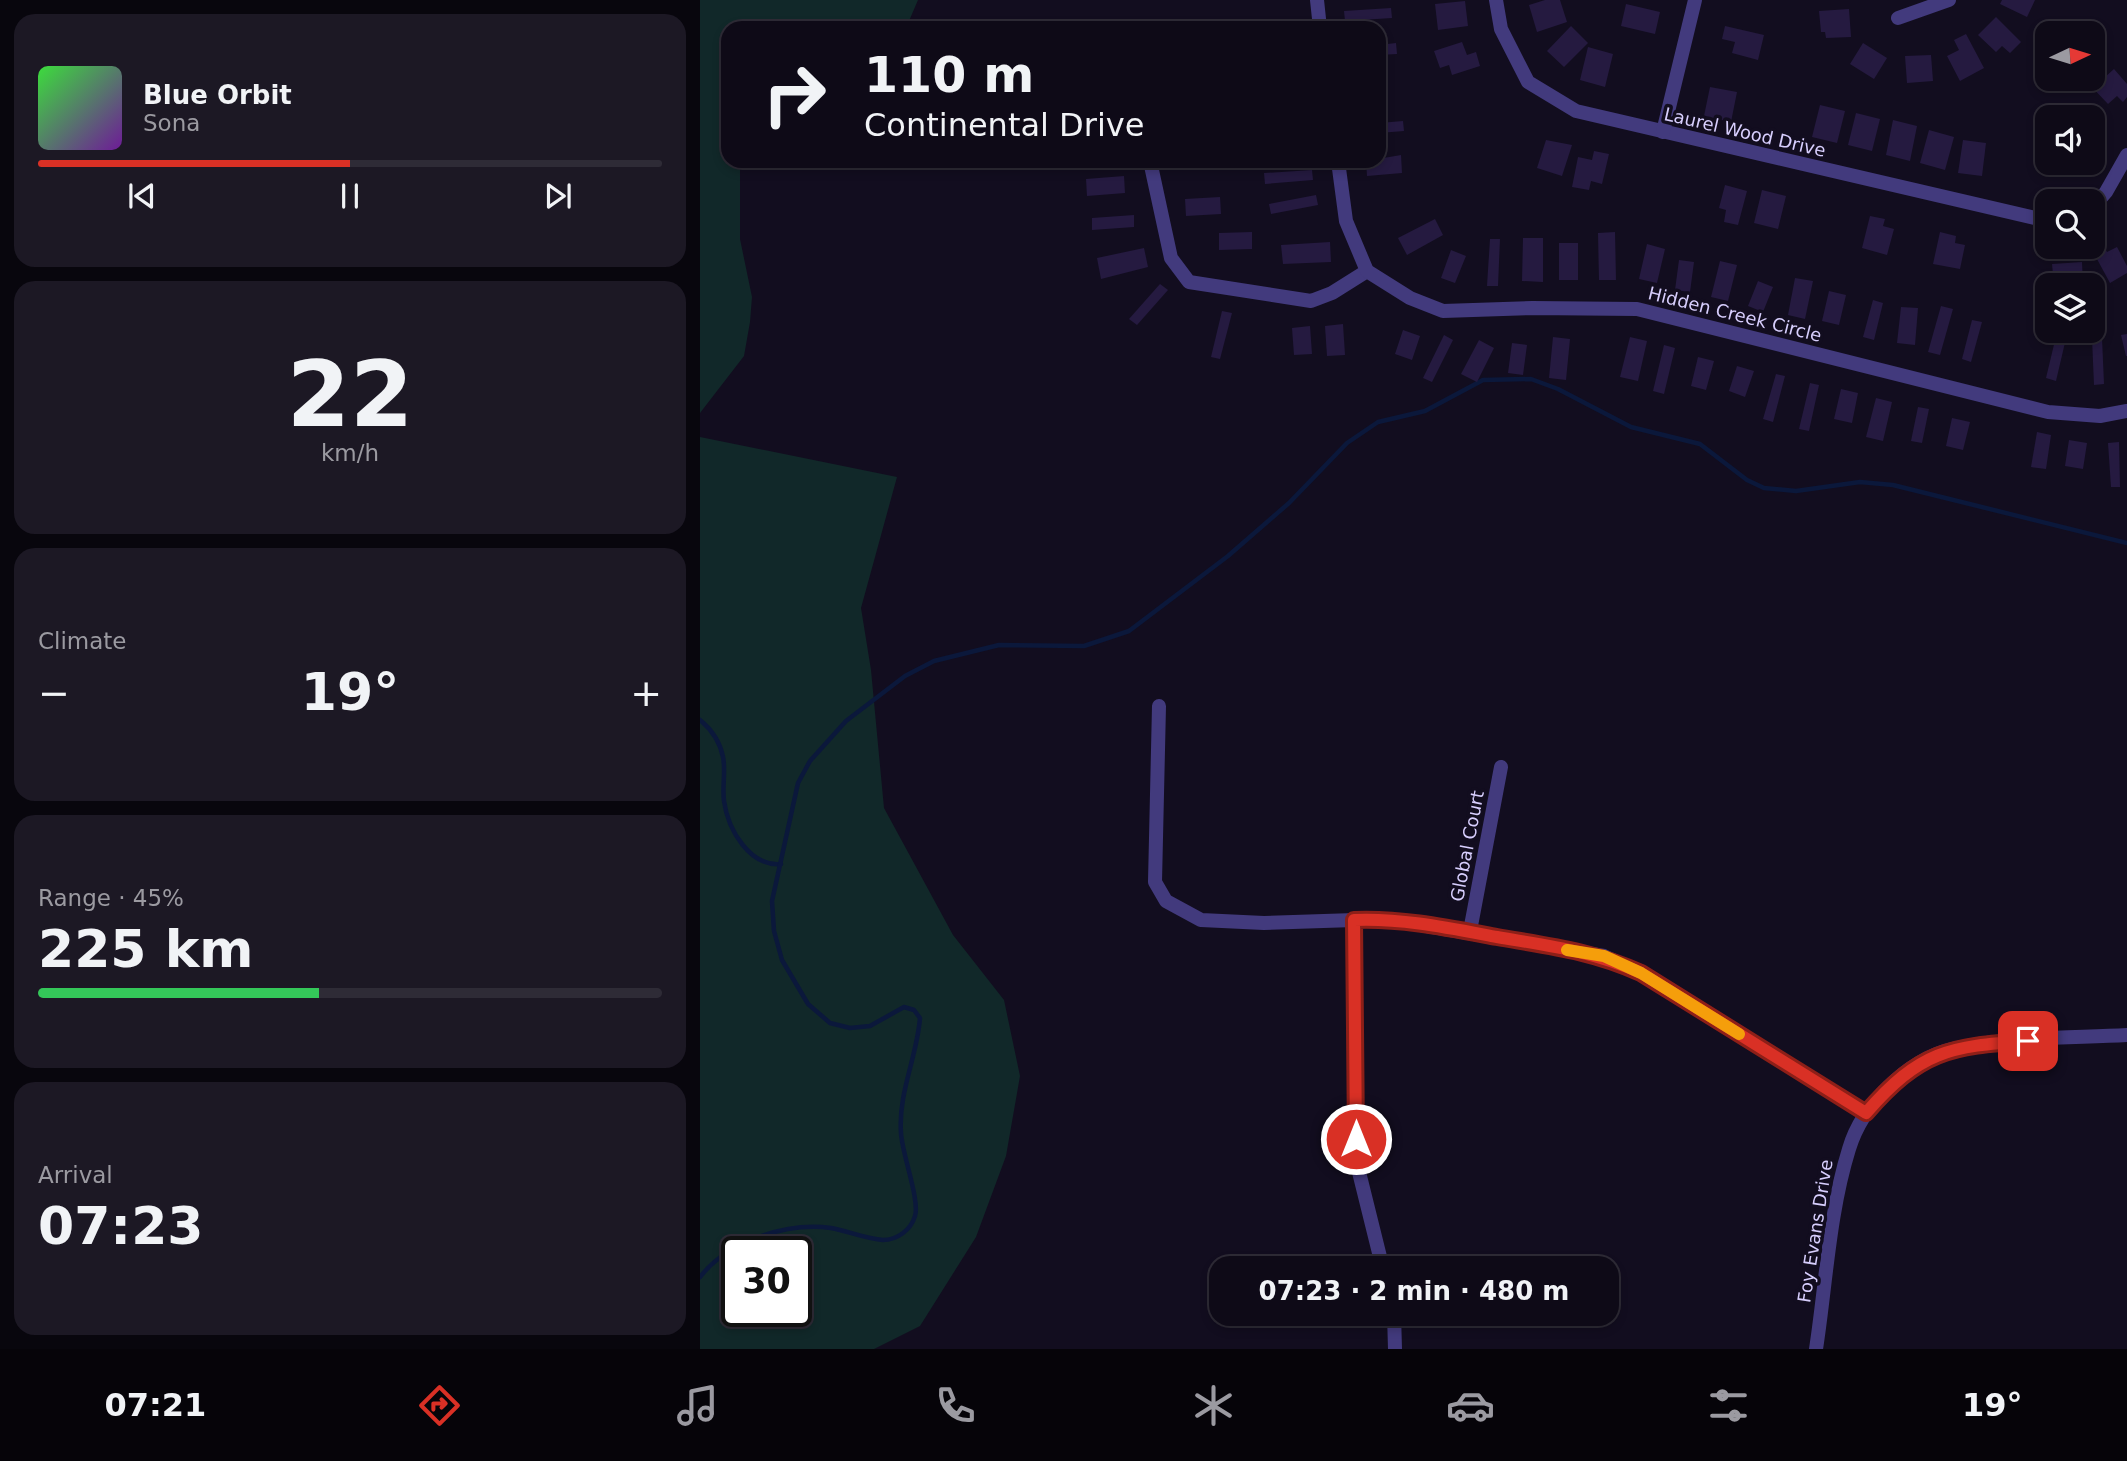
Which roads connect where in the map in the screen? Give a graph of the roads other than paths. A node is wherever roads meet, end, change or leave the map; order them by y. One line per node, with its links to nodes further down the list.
1 (1317, 0): 6 (street)
2 (1496, 0): 7 (street, Laurel Wood Drive)
3 (1695, 0): 7 (street)
4 (1949, 0): 5 (street)
5 (1898, 18)
6 (1319, 21)
7 (1663, 132): 12 (street, Laurel Wood Drive)
8 (2127, 155): 11 (street)
9 (1152, 168): 13 (street)
10 (1339, 168): 13 (street)
11 (2105, 193)
12 (2035, 218)
13 (1367, 271): 14 (street, Hidden Creek Circle)
14 (2127, 411)
15 (1159, 706): 17 (street)
16 (1502, 767): 18 (street, Global Court)
17 (1354, 920): 18 (street); 21 (street)
18 (1469, 931): 20 (street)
19 (2127, 1035): 20 (street, Foy Evans Drive)
20 (1866, 1113): 24 (street, Foy Evans Drive)
21 (1380, 1256)
22 (1394, 1326): 23 (street)
23 (1395, 1349)
24 (1816, 1349)

